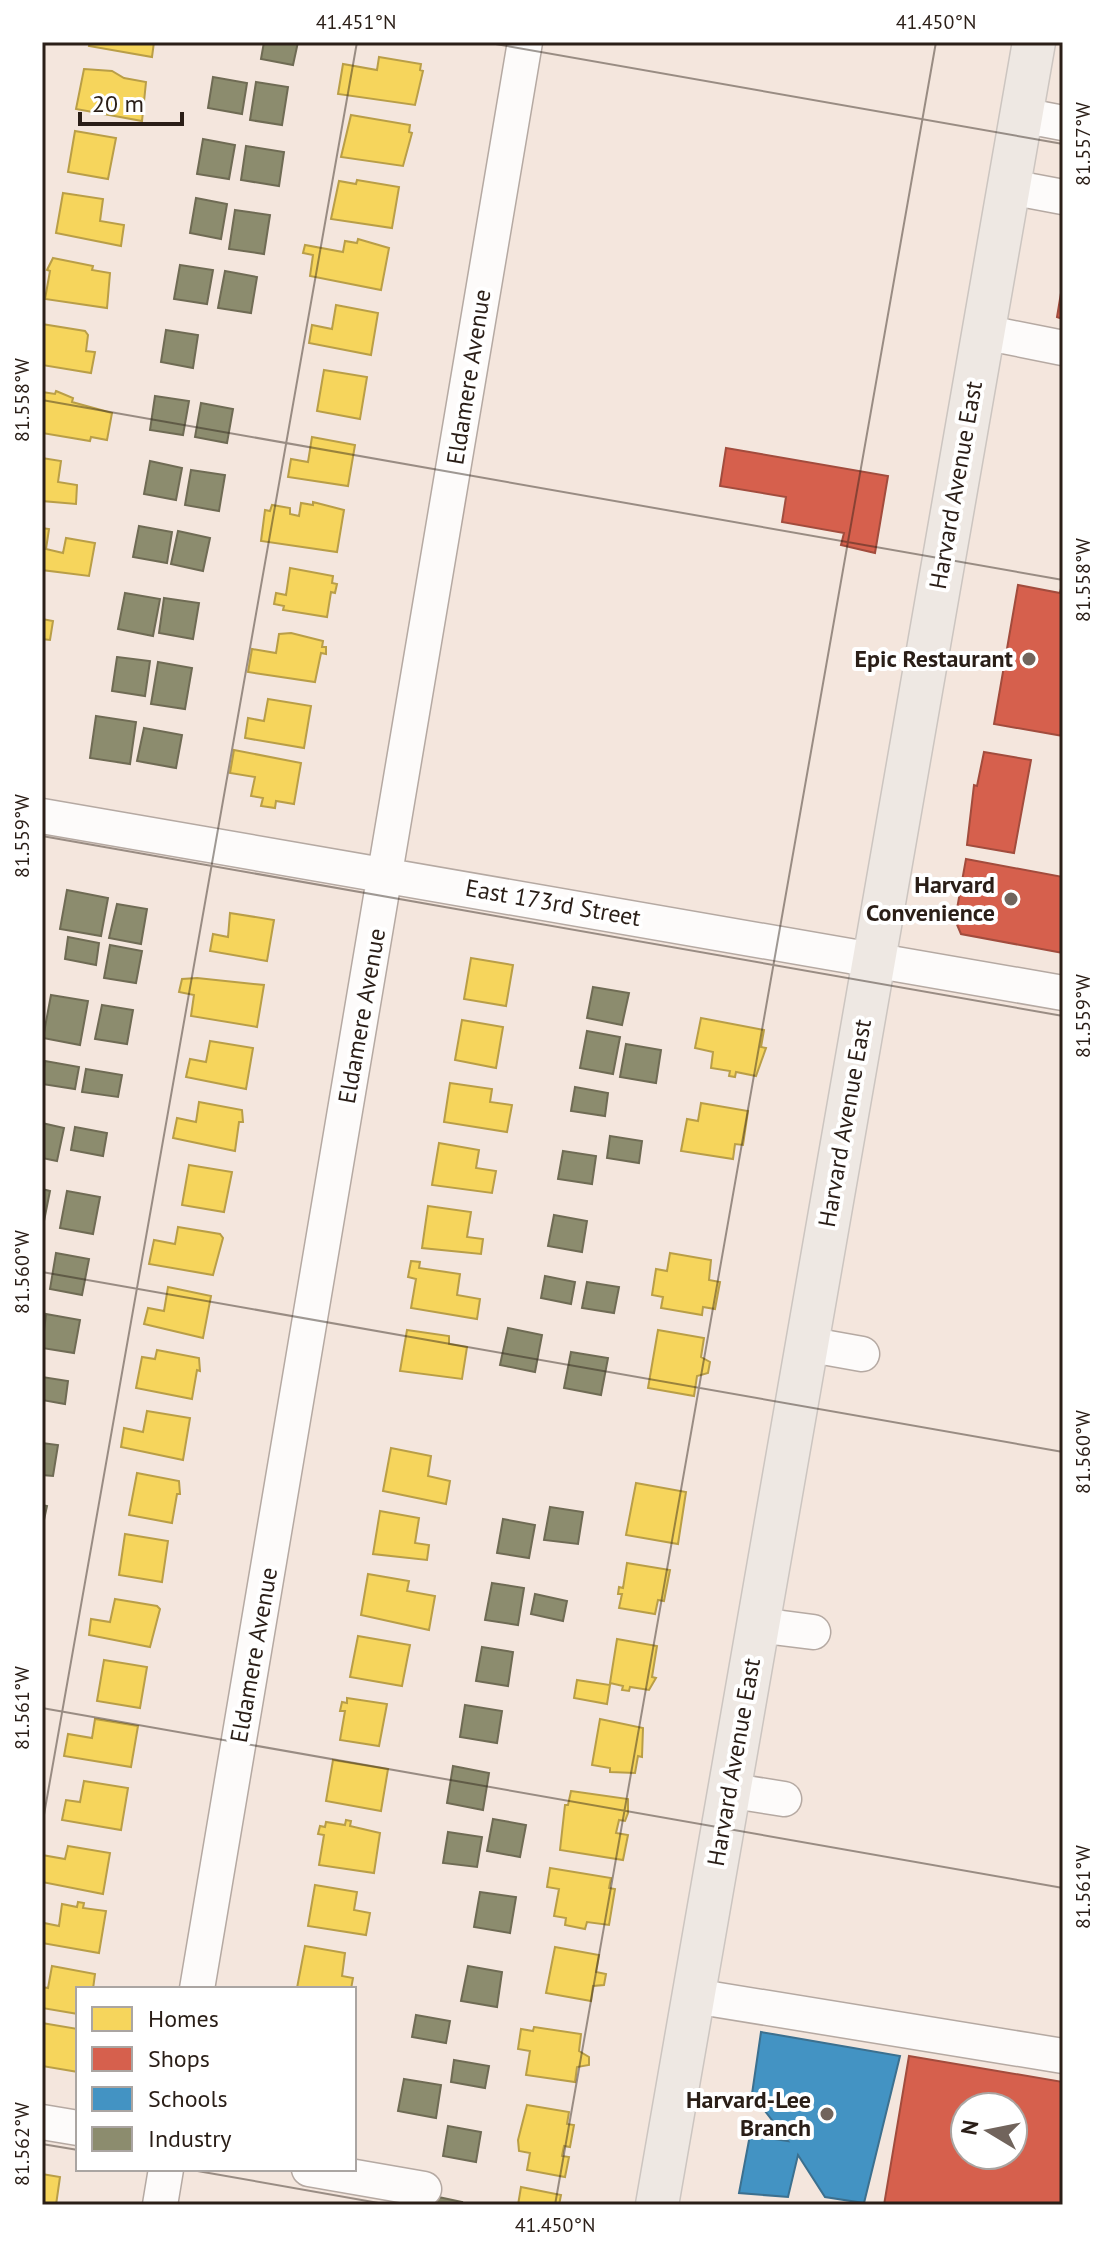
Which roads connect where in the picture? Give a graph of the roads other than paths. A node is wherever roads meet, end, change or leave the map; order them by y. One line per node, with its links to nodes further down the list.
1 (525, 42): 10 (street, Eldamere Avenue)
2 (1034, 42): 3 (main road, Harvard Avenue East)
3 (1021, 115): 4 (street); 5 (main road, Harvard Avenue East)
4 (1063, 123)
5 (1010, 187): 6 (street); 7 (main road, Harvard Avenue East)
6 (1063, 197)
7 (983, 332): 8 (street); 11 (main road, Harvard Avenue East)
8 (1063, 348)
9 (42, 816): 10 (street, East 173rd Street)
10 (386, 874): 11 (street, East 173rd Street); 19 (street, Eldamere Avenue)
11 (874, 961): 12 (street, East 173rd Street); 13 (main road, Harvard Avenue East)
12 (1063, 993)
13 (806, 1344): 14 (street); 15 (main road, Harvard Avenue East)
14 (862, 1354)
15 (758, 1625): 16 (street); 17 (main road, Harvard Avenue East)
16 (813, 1632)
17 (727, 1790): 18 (street); 20 (main road, Harvard Avenue East)
18 (784, 1799)
19 (197, 1987)
20 (694, 1996): 21 (street); 28 (main road, Harvard Avenue East)
21 (1063, 2056)
22 (42, 2122): 23 (street)
23 (76, 2128)
24 (166, 2171): 27 (street)
25 (320, 2171): 26 (street)
26 (424, 2189)
27 (160, 2205)
28 (657, 2205)

